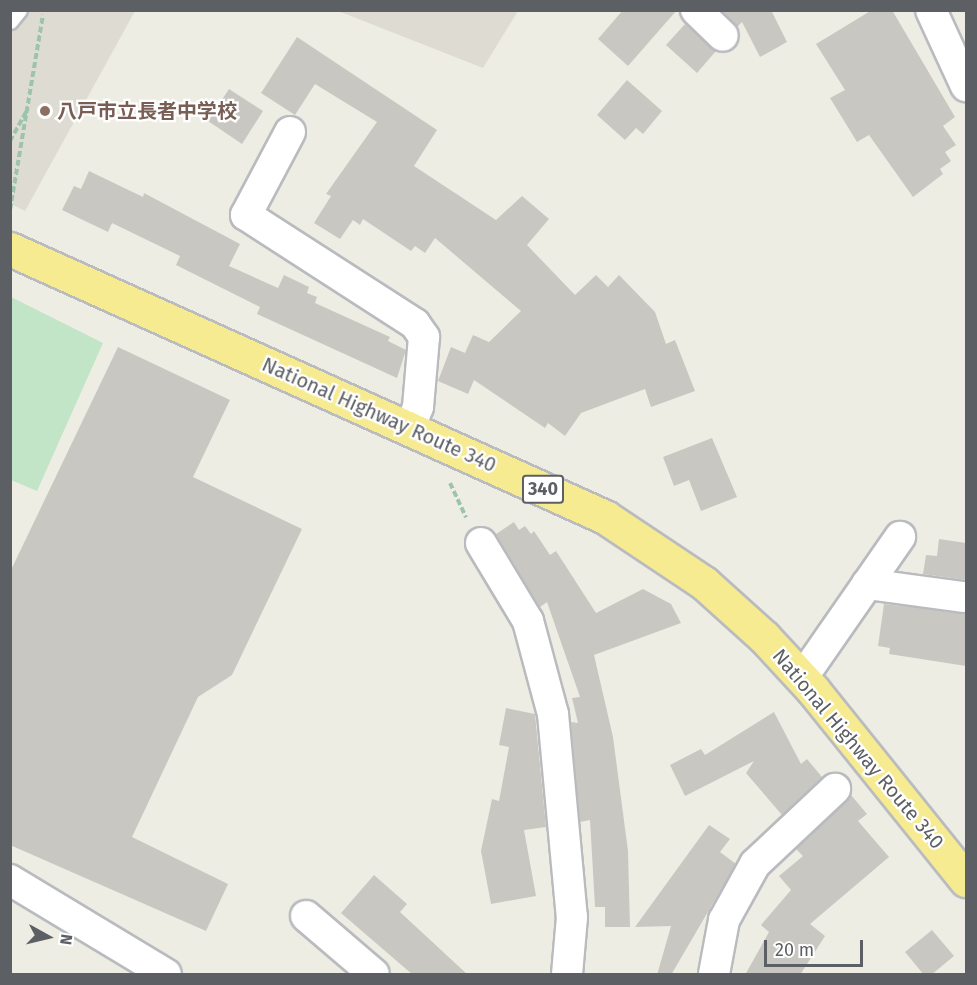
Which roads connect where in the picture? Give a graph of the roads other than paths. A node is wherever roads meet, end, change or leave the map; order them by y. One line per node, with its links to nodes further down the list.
1 (19, 10): 4 (lane)
2 (696, 10): 5 (street)
3 (931, 10): 6 (street)
4 (10, 21)
5 (723, 36)
6 (966, 86)
7 (290, 132): 9 (street)
8 (10, 249): 9 (highway, National Highway Route 340 / 340)
9 (409, 429): 14 (highway, National Highway Route 340 / 340)
10 (900, 537): 12 (street)
11 (481, 543): 21 (street)
12 (867, 584): 13 (street); 14 (street)
13 (963, 597)
14 (802, 678): 17 (highway, National Highway Route 340 / 340)
15 (835, 789): 22 (street)
16 (10, 880): 19 (street)
17 (966, 880)
18 (306, 916): 20 (street)
19 (166, 975)
20 (374, 975)
21 (567, 975)
22 (714, 975)

